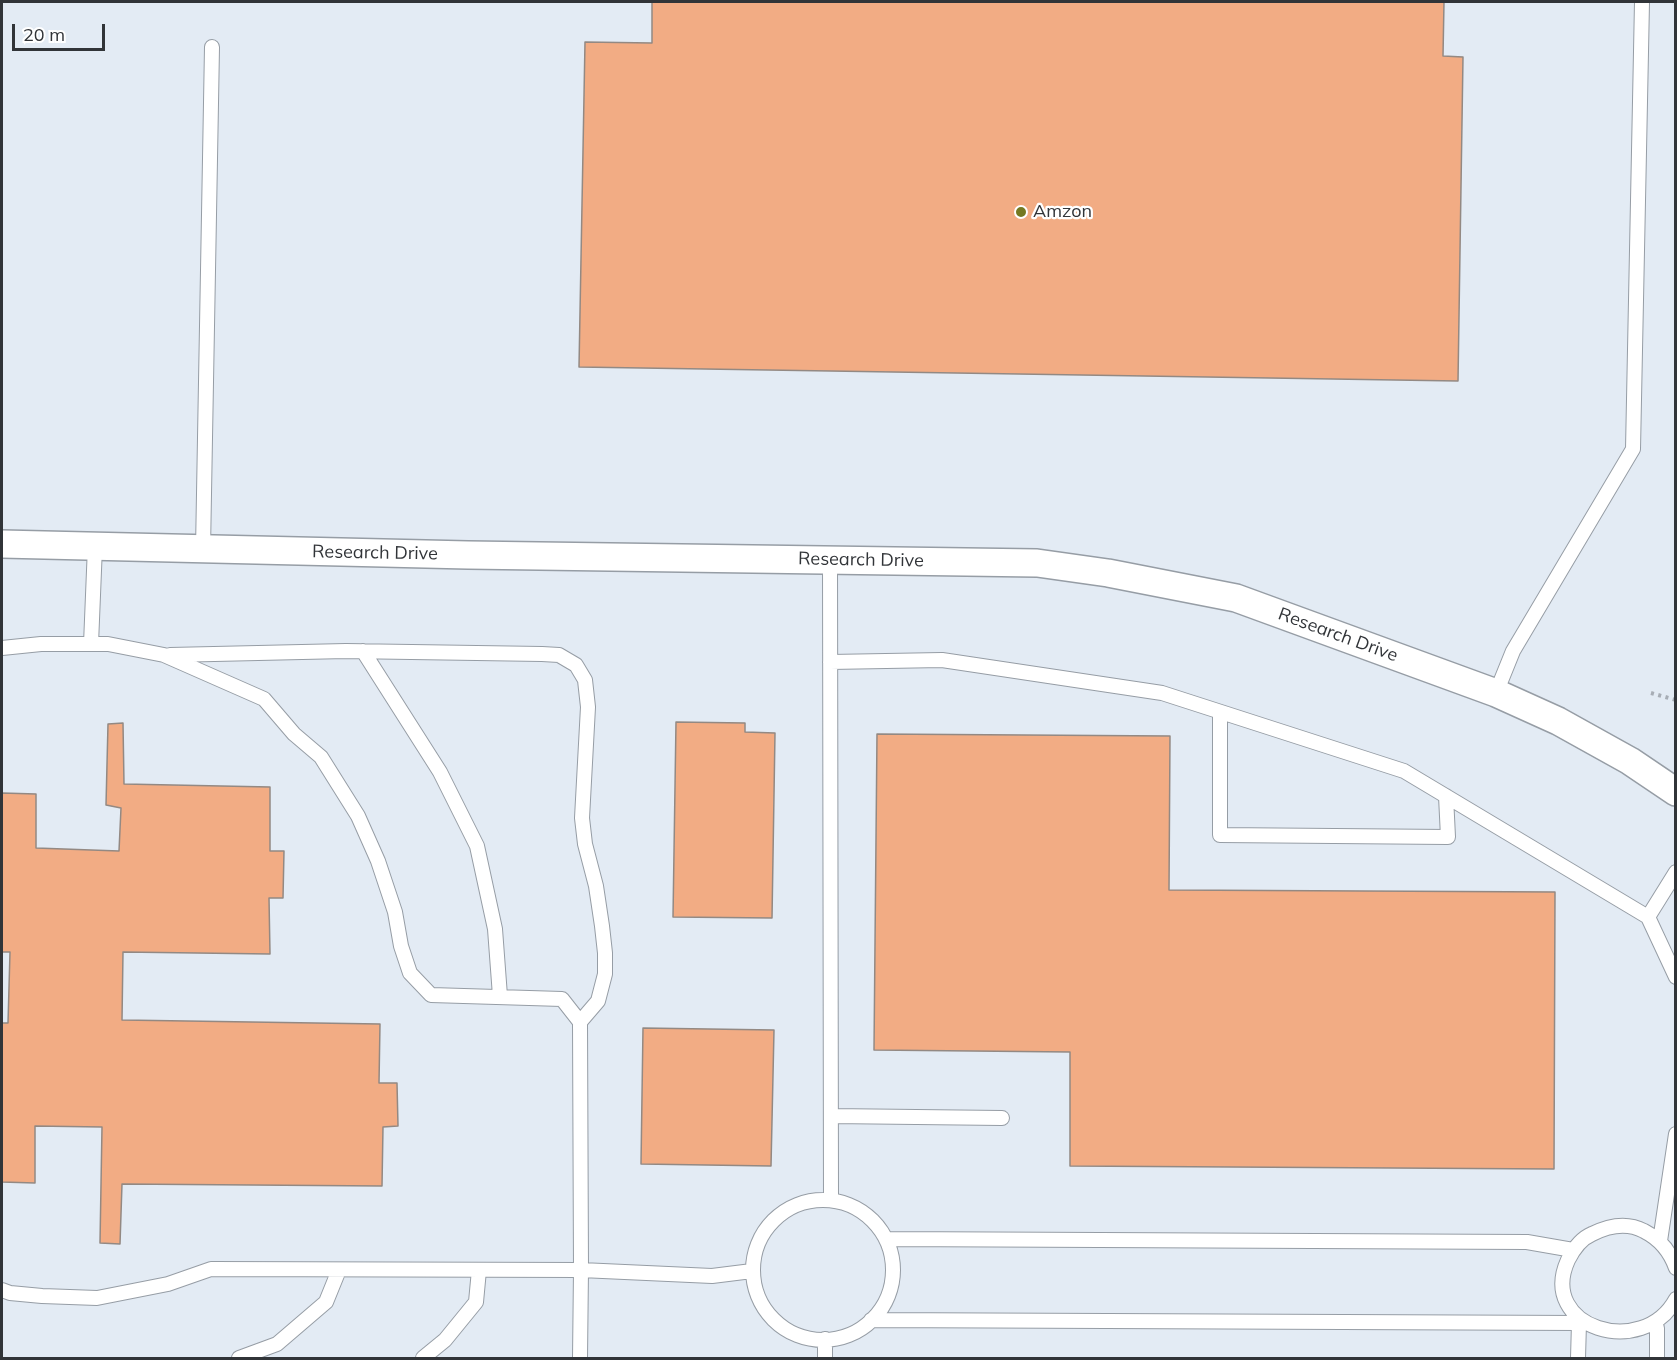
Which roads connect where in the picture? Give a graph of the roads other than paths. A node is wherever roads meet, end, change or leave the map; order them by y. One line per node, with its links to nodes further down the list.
1 (1642, 2): 12 (lane)
2 (212, 47): 5 (lane)
3 (2, 544): 4 (street, Research Drive)
4 (95, 546): 5 (street, Research Drive); 7 (lane)
5 (203, 549): 6 (street, Research Drive)
6 (830, 560): 11 (lane); 12 (street, Research Drive)
7 (91, 644): 8 (lane); 10 (lane)
8 (2, 648)
9 (363, 651): 10 (lane); 19 (lane); 20 (lane)
10 (165, 655): 19 (lane)
11 (830, 662): 13 (lane); 21 (lane)
12 (1496, 693): 14 (street, Research Drive)
13 (1220, 712): 15 (lane); 15 (lane)
14 (1676, 792)
15 (1446, 796): 17 (lane)
16 (1676, 872): 17 (lane)
17 (1648, 917): 18 (lane)
18 (1676, 977)
19 (500, 996): 20 (lane)
20 (580, 1022): 31 (lane)
21 (831, 1116): 22 (lane); 24 (lane)
22 (1002, 1118)
23 (1676, 1134): 26 (lane)
24 (831, 1200): 25 (lane); 32 (lane)
25 (886, 1239): 27 (lane); 35 (lane)
26 (1660, 1241): 27 (lane); 28 (lane)
27 (1573, 1250): 36 (lane)
28 (1676, 1268)
29 (339, 1270): 30 (lane); 33 (lane); 39 (lane)
30 (478, 1270): 31 (lane); 40 (lane)
31 (581, 1270): 32 (lane); 41 (lane)
32 (752, 1271): 38 (lane)
33 (2, 1290)
34 (1676, 1299): 37 (lane)
35 (871, 1320): 36 (lane); 38 (lane)
36 (1579, 1323): 37 (lane); 43 (lane)
37 (1657, 1328): 44 (lane)
38 (825, 1339): 42 (lane)
39 (239, 1359)
40 (423, 1359)
41 (580, 1359)
42 (825, 1359)
43 (1578, 1359)
44 (1657, 1359)

